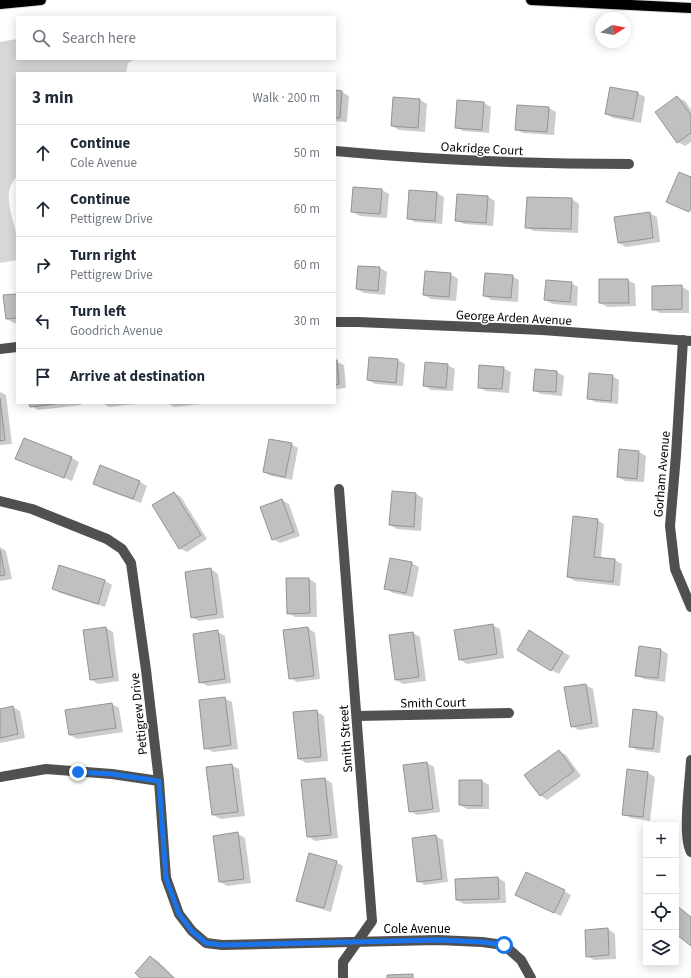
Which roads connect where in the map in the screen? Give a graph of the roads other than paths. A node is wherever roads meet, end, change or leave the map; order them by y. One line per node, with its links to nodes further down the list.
1 (41, 0): 3 (main road)
2 (531, 0): 4 (main road)
3 (0, 4)
4 (691, 8)
5 (336, 151): 6 (street, Oakridge Court)
6 (628, 164)
7 (336, 322): 8 (street, George Arden Avenue)
8 (687, 341): 13 (street, Gorham Avenue)
9 (16, 347): 10 (street)
10 (0, 349)
11 (339, 489): 15 (street, Smith Street)
12 (0, 501): 18 (street, Pettigrew Drive)
13 (691, 607)
14 (510, 713): 15 (street, Smith Court)
15 (357, 716): 20 (street, Smith Street)
16 (691, 760): 19 (street)
17 (0, 777): 18 (street)
18 (159, 781): 20 (street, Pettigrew Drive)
19 (691, 852)
20 (358, 942): 21 (street, Smith Street); 22 (street, Cole Avenue)
21 (343, 978)
22 (531, 978)

